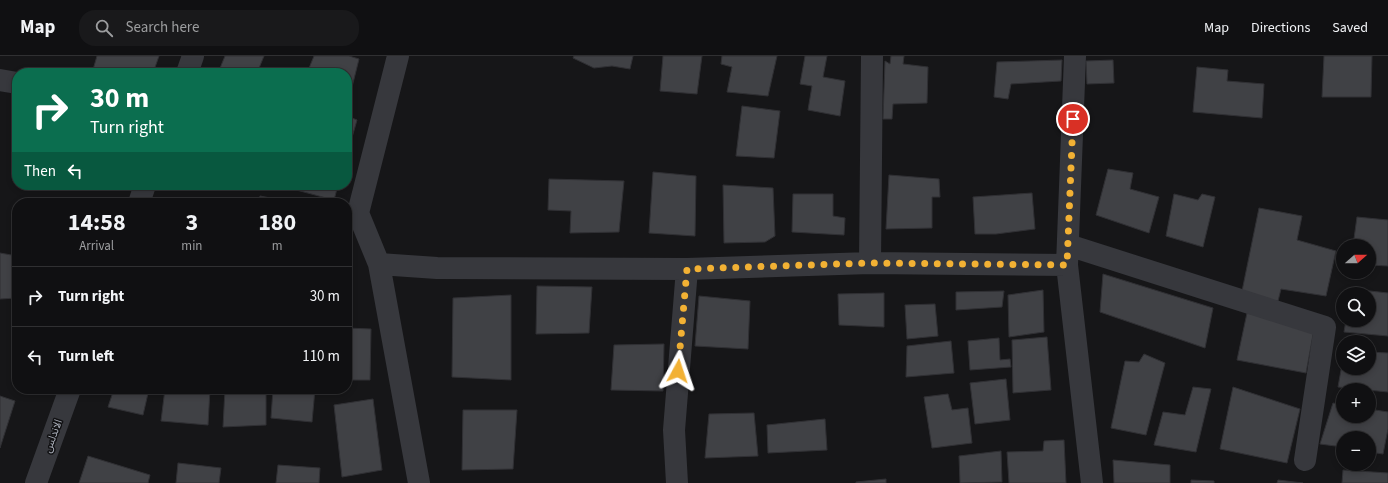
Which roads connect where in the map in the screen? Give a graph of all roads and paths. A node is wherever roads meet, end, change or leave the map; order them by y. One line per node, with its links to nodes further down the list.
1 (193, 56): 5 (street)
2 (398, 56): 10 (street)
3 (872, 56): 9 (street)
4 (1075, 56): 8 (street)
5 (189, 68)
6 (0, 80): 7 (street)
7 (12, 82)
8 (1067, 255): 9 (street); 13 (street); 17 (street)
9 (870, 263): 11 (street)
10 (379, 264): 11 (street); 15 (street)
11 (687, 269): 16 (street)
12 (68, 394): 14 (street, الاندلس)
13 (1305, 460)
14 (36, 483)
15 (419, 483)
16 (677, 483)
17 (1092, 483)

